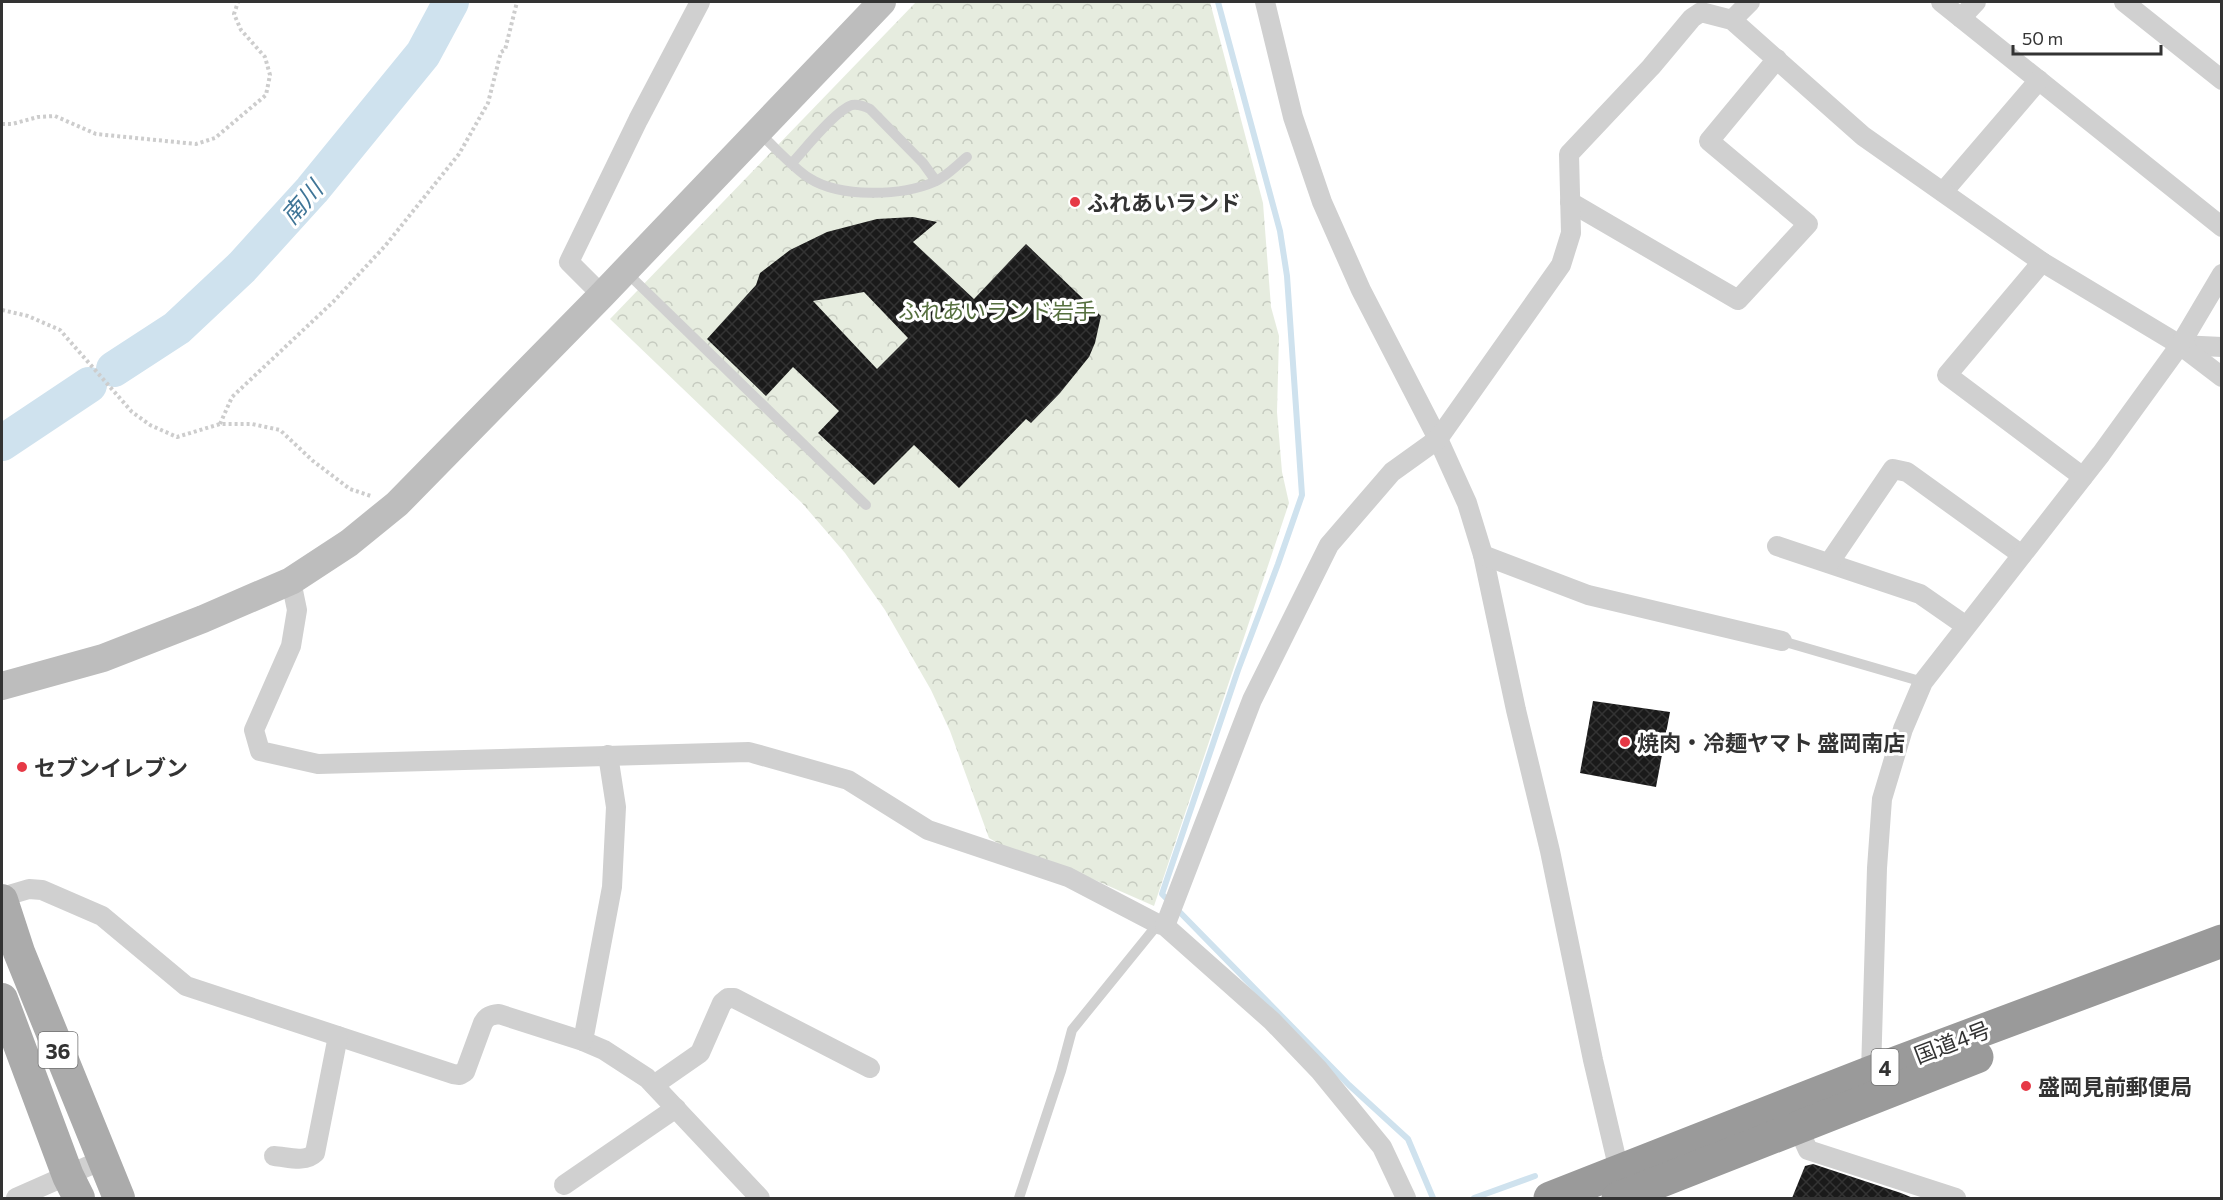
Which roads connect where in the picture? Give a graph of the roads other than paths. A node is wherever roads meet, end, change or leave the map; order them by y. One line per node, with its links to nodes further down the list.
1 (700, 2): 23 (street)
2 (882, 2): 13 (street)
3 (1265, 2): 27 (street)
4 (1750, 2): 9 (street)
5 (1941, 2): 8 (street)
6 (1976, 2): 8 (street)
7 (2134, 5): 11 (street)
8 (1961, 18): 12 (street)
9 (1732, 20): 10 (street); 18 (street)
10 (1777, 59): 17 (street); 18 (street)
11 (2222, 80)
12 (2040, 81): 17 (street); 19 (street)
13 (758, 132): 15 (lane); 21 (street)
14 (968, 157): 16 (lane)
15 (792, 163): 16 (lane); 16 (lane)
16 (936, 181)
17 (1943, 192): 20 (street)
18 (1570, 202): 27 (street)
19 (2222, 227)
20 (2042, 262): 24 (street); 28 (street)
21 (625, 271): 23 (street); 29 (lane)
22 (2222, 274): 24 (street)
23 (602, 295): 34 (street)
24 (2180, 345): 25 (street); 26 (street); 28 (street)
25 (2222, 347)
26 (2222, 377)
27 (1438, 439): 31 (street); 41 (street)
28 (2083, 477): 32 (street)
29 (866, 505)
30 (1777, 546): 33 (street)
31 (1483, 555): 36 (street); 56 (street)
32 (2022, 555): 33 (street); 35 (street)
33 (1829, 563): 35 (street)
34 (291, 581): 38 (street); 39 (street)
35 (1966, 626): 37 (street)
36 (1782, 641): 37 (lane)
37 (1923, 682): 48 (street)
38 (2, 686)
39 (608, 755): 41 (street); 46 (street)
40 (2, 898): 45 (street); 53 (main road, 36)
41 (1163, 923): 60 (lane); 61 (street)
42 (2222, 941): 48 (highway, 国道4号 / 4)
43 (2222, 962): 51 (highway, 国道4号 / 4)
44 (2, 999): 55 (main road, 36)
45 (338, 1036): 46 (street); 52 (street)
46 (583, 1041): 49 (street)
47 (870, 1068): 49 (street)
48 (1871, 1072): 56 (highway, 国道4号 / 4)
49 (654, 1085): 50 (street)
50 (676, 1108): 54 (street); 59 (street)
51 (1798, 1128): 56 (highway, 国道4号 / 4); 63 (street)
52 (274, 1156)
53 (102, 1160): 55 (street); 58 (main road, 36)
54 (564, 1185)
55 (73, 1187): 57 (street)
56 (1622, 1191): 62 (highway, 国道4号 / 4)
57 (16, 1198)
58 (119, 1198)
59 (760, 1198)
60 (1019, 1198)
61 (1406, 1198)
62 (1550, 1198)
63 (1956, 1198)

